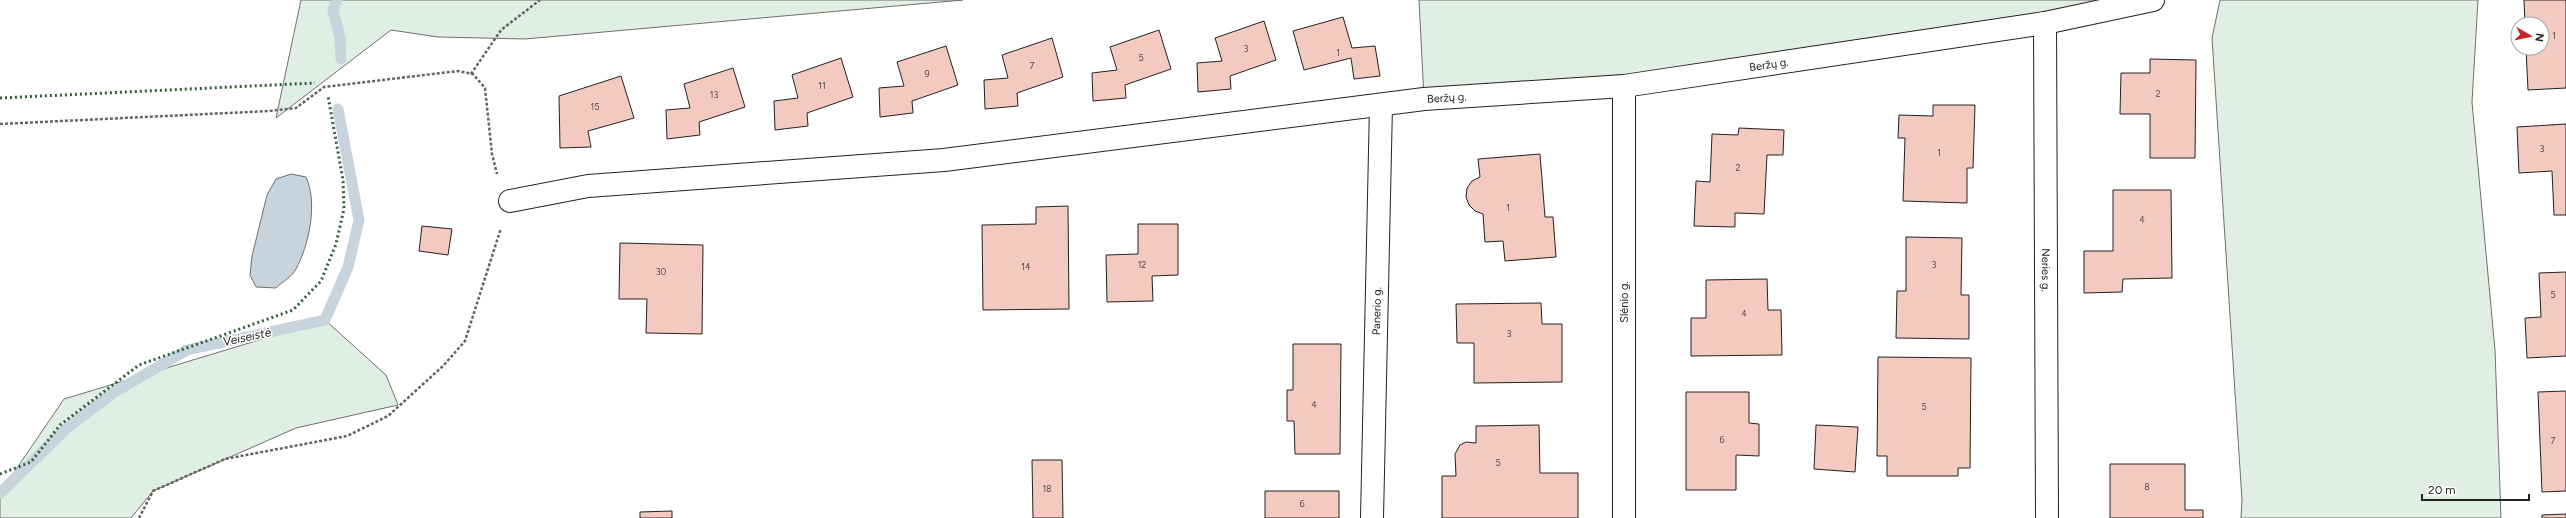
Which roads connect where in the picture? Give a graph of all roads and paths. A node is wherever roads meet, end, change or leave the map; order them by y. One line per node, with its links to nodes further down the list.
1 (540, 0): 4 (path)
2 (2153, 0): 3 (street, Beržų g.)
3 (2045, 23): 5 (street, Beržų g.); 12 (street, Neries g.)
4 (471, 74): 7 (path); 8 (path)
5 (1624, 86): 6 (street, Beržų g.); 11 (street, Slėnio g.)
6 (1381, 105): 8 (street, Beržų g.); 10 (street, Panerio g.)
7 (0, 124)
8 (510, 201): 9 (path)
9 (139, 518)
10 (1372, 518)
11 (1624, 518)
12 (2046, 518)

